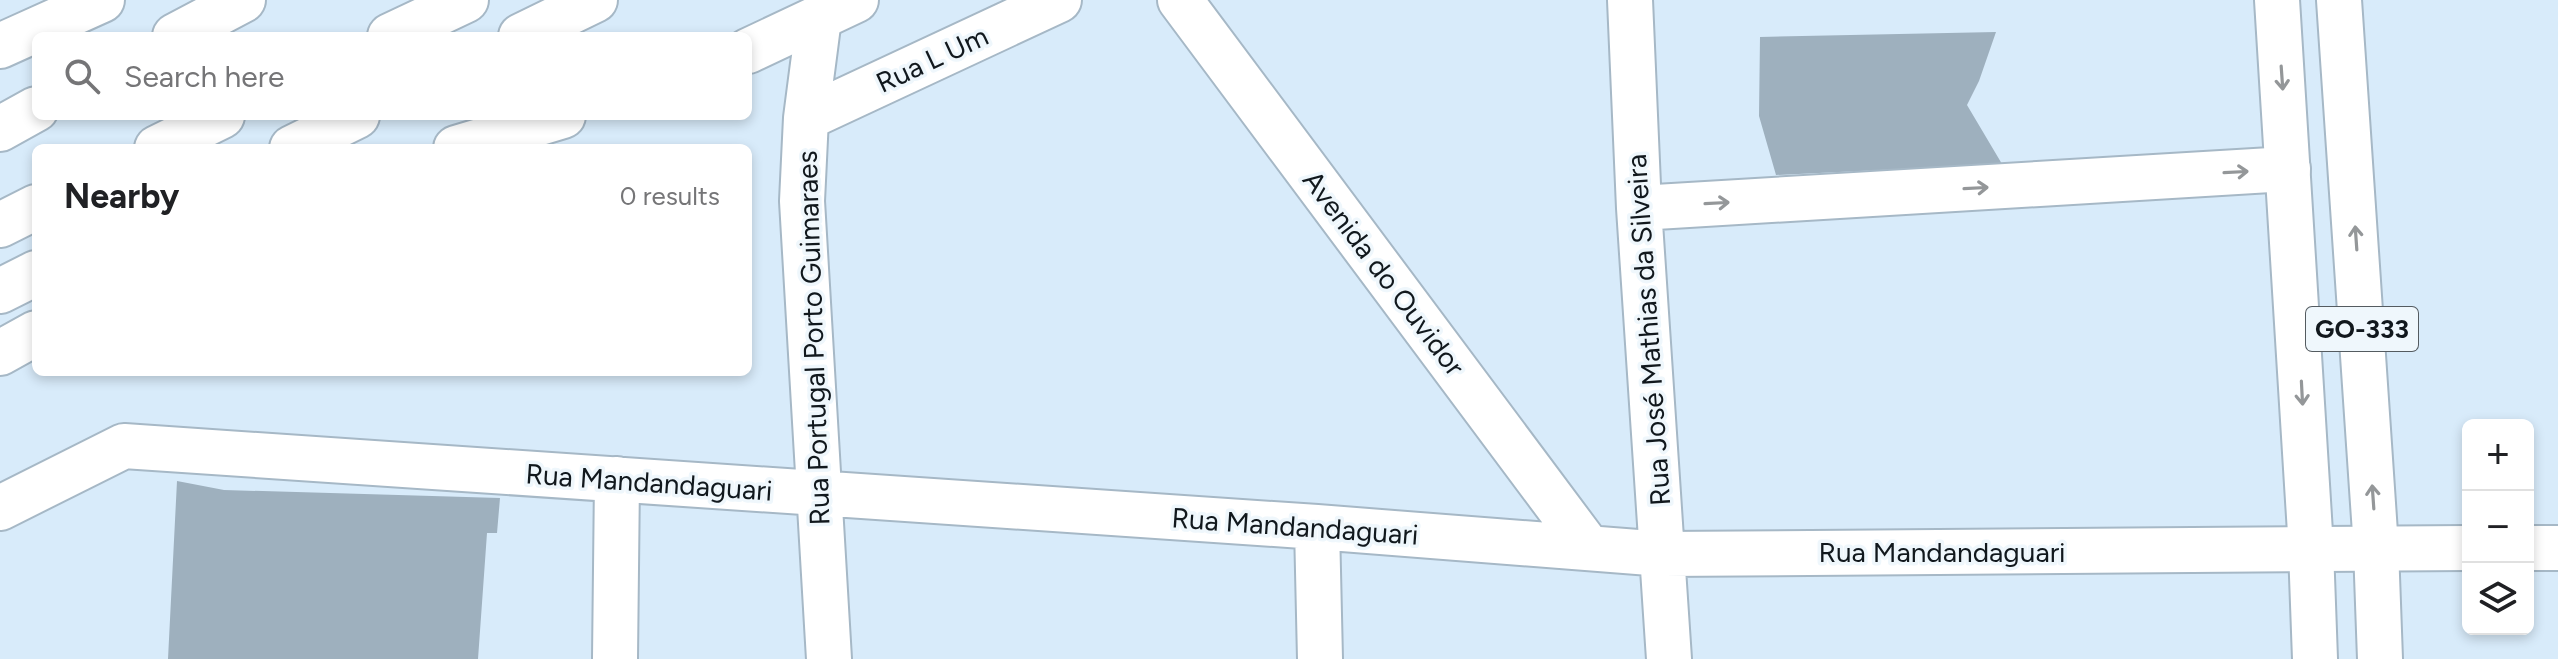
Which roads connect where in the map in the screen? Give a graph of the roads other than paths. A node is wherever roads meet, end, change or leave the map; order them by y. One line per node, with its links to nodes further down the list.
1 (102, 0): 14 (main road)
2 (243, 0): 11 (main road)
3 (466, 0): 12 (main road)
4 (595, 0): 13 (main road)
5 (1059, 0): 17 (main road, Rua L Um)
6 (1180, 0): 37 (main road, Avenida do Ouvidor)
7 (1630, 0): 26 (main road, Rua José Mathias da Silveira)
8 (2277, 0): 25 (main road, one-way to 25)
9 (2339, 0): 38 (main road, GO-333, one-way to 9)
10 (838, 9): 15 (main road); 17 (main road, Rua Portugal Porto Guimaraes)
11 (183, 32)
12 (398, 32)
13 (529, 32)
14 (0, 46)
15 (752, 49)
16 (32, 111): 21 (main road)
17 (806, 118): 34 (main road, Rua Portugal Porto Guimaraes)
18 (214, 120): 22 (main road)
19 (349, 120): 23 (main road)
20 (550, 120): 24 (main road)
21 (0, 129)
22 (165, 144)
23 (300, 144)
24 (469, 144)
25 (2288, 169): 26 (main road, one-way to 25); 42 (main road, one-way to 42)
26 (1639, 208): 43 (main road, Rua José Mathias da Silveira)
27 (32, 209): 28 (main road)
28 (0, 225)
29 (32, 275): 30 (main road)
30 (0, 291)
31 (32, 335): 32 (main road)
32 (0, 353)
33 (617, 479): 34 (main road, Rua Mandandaguari); 35 (main road, Rua Mandandaguari); 44 (main road)
34 (818, 494): 36 (main road, Rua Mandandaguari); 45 (main road, Rua Portugal Porto Guimaraes)
35 (0, 508)
36 (1317, 527): 37 (main road, Rua Mandandaguari); 46 (main road)
37 (1588, 547): 43 (main road, Rua Mandandaguari)
38 (2376, 548): 39 (main road, Rua Mandandaguari); 42 (main road, Rua Mandandaguari); 49 (main road, GO-333)
39 (2462, 548)
40 (2534, 548): 41 (main road)
41 (2558, 548)
42 (2311, 549): 43 (main road, Rua Mandandaguari); 48 (main road)
43 (1663, 554): 47 (main road, Rua José Mathias da Silveira)
44 (615, 659)
45 (829, 659)
46 (1320, 659)
47 (1669, 659)
48 (2315, 659)
49 (2380, 659)

